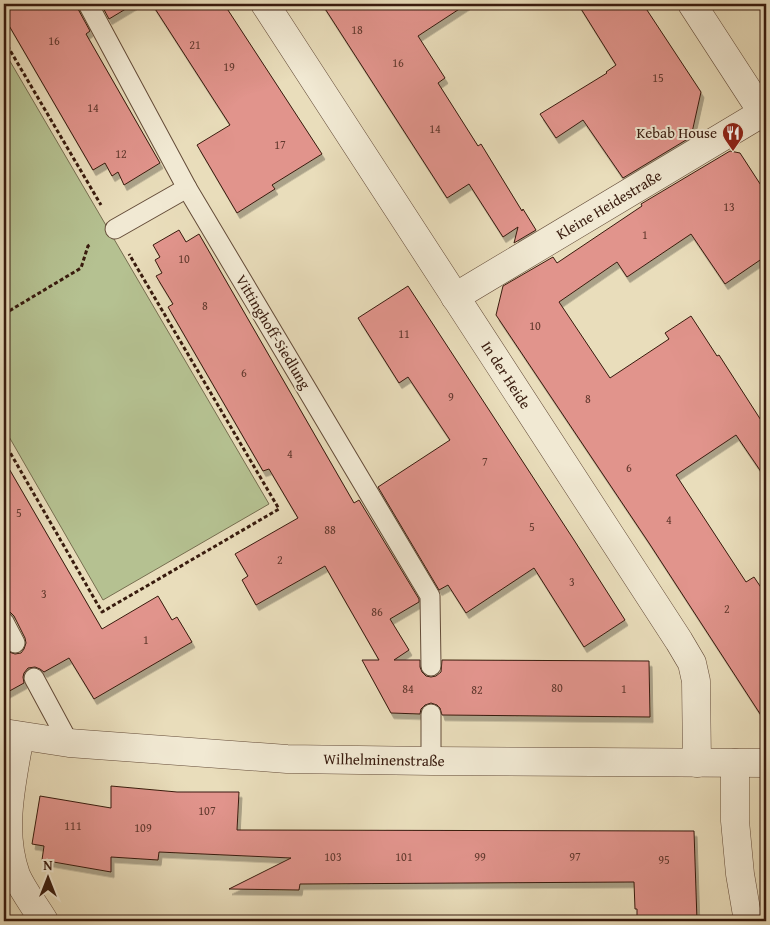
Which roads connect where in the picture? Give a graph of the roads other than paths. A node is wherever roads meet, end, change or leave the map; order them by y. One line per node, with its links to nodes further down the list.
1 (88, 4): 5 (lane, Vittinghoff-Siedlung)
2 (265, 4): 7 (street, In der Heide)
3 (692, 4): 4 (street)
4 (765, 114): 7 (street, Kleine Heidestraße)
5 (187, 188): 6 (lane); 10 (lane, Vittinghoff-Siedlung)
6 (115, 230)
7 (455, 297): 16 (street, In der Heide)
8 (4, 622): 9 (lane)
9 (15, 643)
10 (431, 666)
11 (34, 678): 14 (lane)
12 (431, 714): 15 (lane)
13 (12, 734): 14 (street, Wilhelminenstraße); 19 (street)
14 (69, 743): 15 (street, Wilhelminenstraße)
15 (431, 761): 16 (street, Wilhelminenstraße)
16 (697, 763): 17 (street, Wilhelminenstraße)
17 (736, 763): 18 (street, Wilhelminenstraße); 20 (street)
18 (766, 763)
19 (44, 921)
20 (748, 921)

